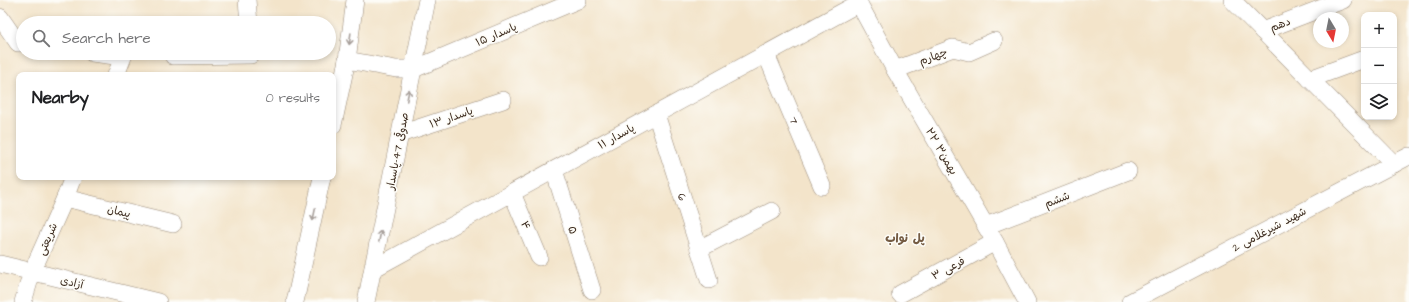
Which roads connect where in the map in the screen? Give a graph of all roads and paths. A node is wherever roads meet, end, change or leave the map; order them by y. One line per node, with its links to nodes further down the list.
1 (247, 0): 8 (street)
2 (355, 0): 16 (street, one-way to 16)
3 (427, 0): 17 (street, صدوقی 47-پاسدار)
4 (578, 0): 17 (street, پاسدار ۱۵)
5 (1232, 0): 10 (street)
6 (1343, 0): 10 (street, دهم)
7 (858, 2): 13 (street, پاسدار ۱۱); 18 (street, ۲۲ بهمن۳)
8 (248, 16)
9 (0, 17): 11 (street)
10 (1262, 31): 20 (street)
11 (16, 40)
12 (994, 41): 18 (street, چهارم)
13 (766, 54): 22 (street, پاسدار ۱۱); 31 (street, 7)
14 (122, 60): 19 (street)
15 (1361, 60): 20 (street)
16 (354, 61): 17 (street); 23 (street)
17 (414, 69): 24 (street, صدوقی 47-پاسدار, one-way to 17)
18 (894, 70): 36 (street, ۲۲ بهمن۳)
19 (117, 72)
20 (1310, 79): 26 (street)
21 (503, 100): 24 (street, پاسدار ۱۳)
22 (656, 114): 27 (street, پاسدار ۱۱); 38 (street, 6)
23 (336, 116)
24 (400, 134): 41 (street, صدوقی 47-پاسدار, one-way to 24)
25 (1409, 156): 26 (street, شهید شیرغلامی 2)
26 (1394, 164): 51 (street, شهید شیرغلامی 2)
27 (554, 170): 32 (street, پاسدار ۱۱); 44 (street, ۵)
28 (1128, 171): 36 (street, ششم)
29 (72, 180): 33 (street, شریعتی)
30 (321, 180): 48 (street, one-way to 48)
31 (822, 186)
32 (512, 192): 39 (street, ۴); 41 (street, پاسدار ۱۱)
33 (65, 198): 35 (street, پیمان); 42 (street, شریعتی)
34 (772, 211): 38 (street)
35 (173, 224)
36 (986, 226): 37 (street, ۲۲ بهمن۳)
37 (995, 242): 45 (street, فرعی ۳); 50 (street, ۲۲ بهمن۳)
38 (699, 249): 43 (street, 6)
39 (539, 257)
40 (0, 264): 42 (street, آزادی)
41 (373, 269): 49 (street, صدوقی 47-پاسدار)
42 (32, 272): 46 (street, شریعتی); 47 (street, آزادی)
43 (709, 280)
44 (592, 290)
45 (900, 294)
46 (23, 302)
47 (158, 302)
48 (295, 302)
49 (366, 302)
50 (1027, 302)
51 (1130, 302)

